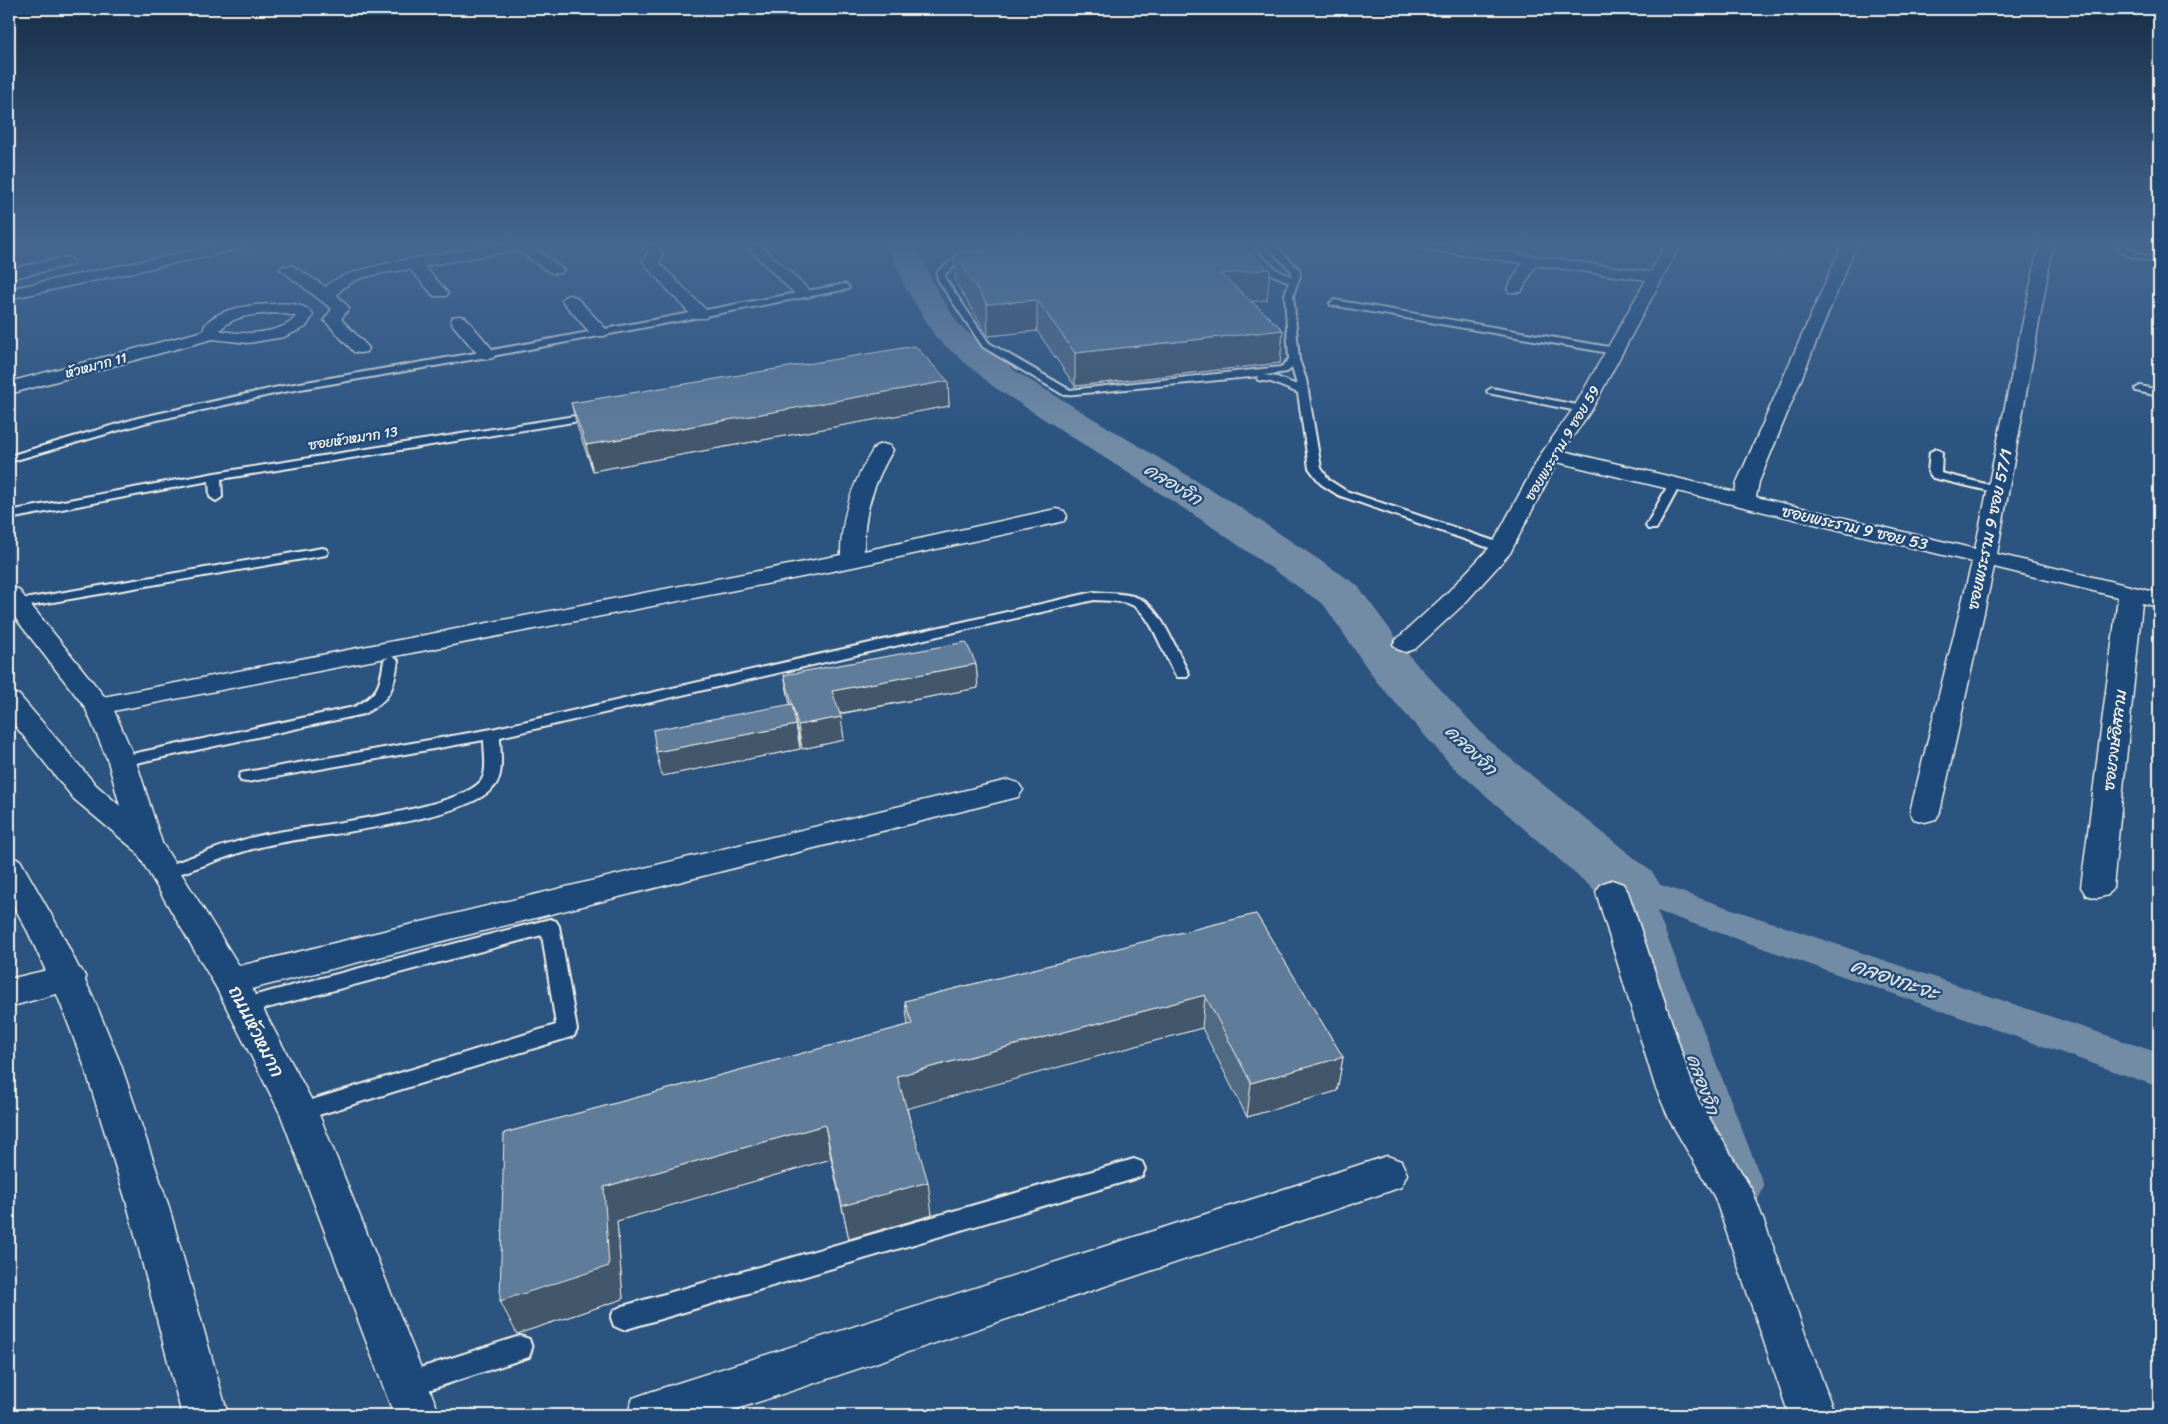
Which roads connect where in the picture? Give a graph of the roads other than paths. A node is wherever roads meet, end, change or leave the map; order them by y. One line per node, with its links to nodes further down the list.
1 (253, 311): 16 (street)
2 (297, 311): 16 (street)
3 (338, 311): 17 (street)
4 (580, 311): 15 (street)
5 (698, 311): 13 (street)
6 (713, 311): 13 (lane)
7 (963, 311): 21 (lane)
8 (1290, 311): 20 (lane)
9 (1383, 311): 18 (lane)
10 (1636, 311): 18 (street, ซอยพระราม 9 ซอย 59)
11 (1821, 311): 37 (street)
12 (2033, 311): 35 (street, ซอยพระราม 9 ซอย 57/1)
13 (700, 314): 15 (lane)
14 (459, 321): 19 (street)
15 (599, 332): 19 (lane)
16 (213, 334): 22 (street, หัวหมาก 11)
17 (360, 348)
18 (1614, 351): 27 (street, ซอยพระราม 9 ซอย 59)
19 (487, 354): 32 (lane)
20 (1294, 360): 21 (lane); 24 (lane)
21 (1235, 376): 24 (lane)
22 (9, 388)
23 (2140, 389): 26 (lane)
24 (1302, 391): 41 (lane)
25 (1492, 391): 27 (lane)
26 (2159, 392)
27 (1582, 409): 31 (street, ซอยพระราม 9 ซอย 59)
28 (606, 414): 33 (lane, ซอยหัวหมาก 13)
29 (883, 450): 44 (street)
30 (1936, 452): 35 (lane)
31 (1551, 454): 34 (street, ซอยพระราม 9 ซอย 53); 41 (street, ซอยพระราม 9 ซอย 59)
32 (9, 459)
33 (216, 476): 36 (lane); 38 (lane, ซอยหัวหมาก 13)
34 (1674, 485): 37 (street, ซอยพระราม 9 ซอย 53); 40 (lane)
35 (1998, 490): 43 (street, ซอยพระราม 9 ซอย 57/1)
36 (216, 497)
37 (1744, 501): 43 (street, ซอยพระราม 9 ซอย 53)
38 (9, 515)
39 (1056, 516): 44 (street)
40 (1652, 526)
41 (1502, 548): 48 (street, ซอยพระราม 9 ซอย 59)
42 (322, 552): 46 (lane)
43 (1985, 557): 45 (street, ซอยพระราม 9 ซอย 53); 57 (street, ซอยพระราม 9 ซอย 57/1)
44 (853, 560): 52 (street)
45 (2131, 592): 47 (street, ซอยพระราม 9 ซอย 53); 60 (street, ซอยวงษ์อิสลาม)
46 (13, 599): 52 (street)
47 (2159, 600)
48 (1406, 644)
49 (390, 660): 54 (lane)
50 (1182, 674): 53 (lane)
51 (9, 701): 58 (street, ถนนหัวหมาก)
52 (98, 706): 54 (street)
53 (492, 734): 55 (lane); 58 (lane)
54 (122, 761): 58 (street)
55 (247, 777)
56 (1008, 790): 64 (street)
57 (1925, 812)
58 (155, 858): 64 (street, ถนนหัวหมาก)
59 (9, 868): 62 (street)
60 (2097, 887)
61 (1612, 892): 73 (street)
62 (69, 978): 63 (street); 71 (street)
63 (9, 993)
64 (238, 994): 65 (street, ถนนหัวหมาก); 65 (lane)
65 (299, 1112): 70 (street, ถนนหัวหมาก)
66 (1134, 1169): 68 (lane)
67 (1387, 1174): 72 (street)
68 (623, 1318)
69 (520, 1348): 70 (lane)
70 (411, 1400)
71 (205, 1415)
72 (650, 1415)
73 (1812, 1415)

